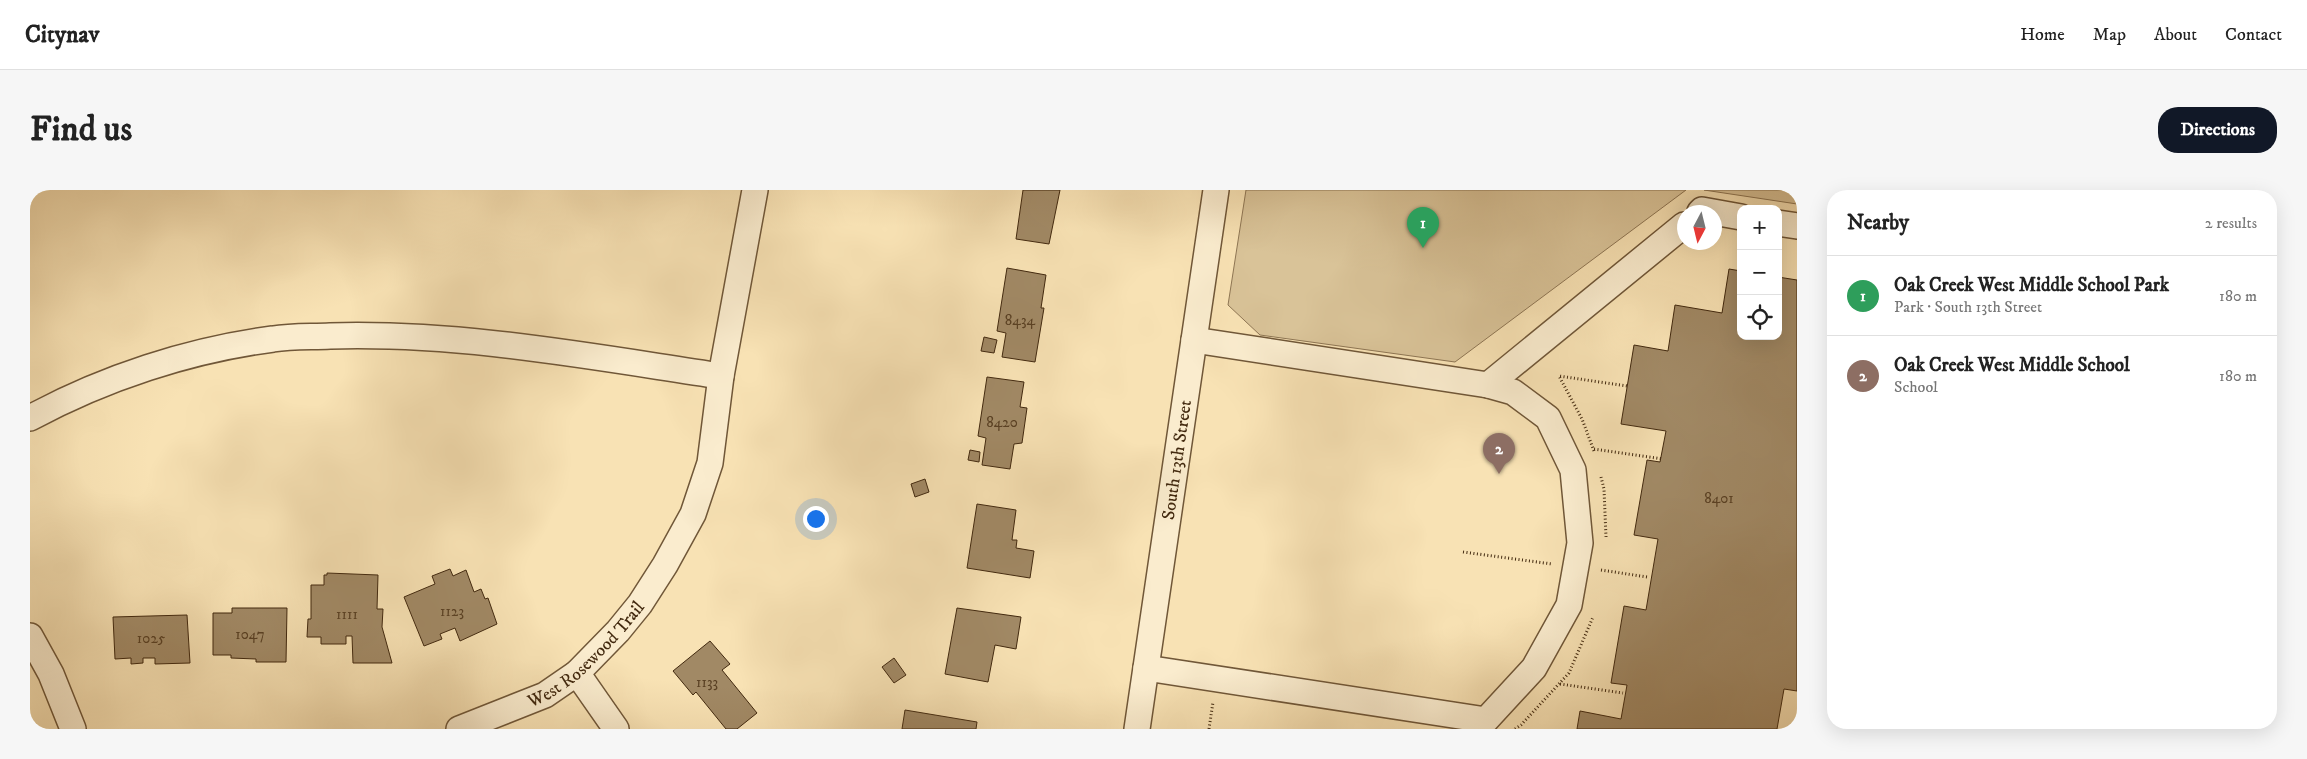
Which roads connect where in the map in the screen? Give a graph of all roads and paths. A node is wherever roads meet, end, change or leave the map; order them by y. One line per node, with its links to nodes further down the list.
1 (755, 190): 9 (street, West Rosewood Trail)
2 (1216, 190): 8 (street, South 13th Street)
3 (1722, 214): 4 (street)
4 (1737, 216)
5 (1782, 224): 6 (street)
6 (1797, 226)
7 (1677, 231): 10 (street)
8 (1194, 340): 10 (street); 15 (street, South 13th Street)
9 (721, 376): 11 (street); 16 (street, West Rosewood Trail)
10 (1488, 385): 19 (street)
11 (30, 418)
12 (1594, 449): 13 (path)
13 (1663, 459)
14 (30, 636): 20 (street)
15 (1146, 668): 19 (street); 23 (street, South 13th Street)
16 (577, 673): 21 (street, West Rosewood Trail); 22 (street)
17 (1560, 684): 18 (path)
18 (1623, 693)
19 (1444, 721)
20 (73, 729)
21 (459, 729)
22 (616, 729)
23 (1137, 729)

